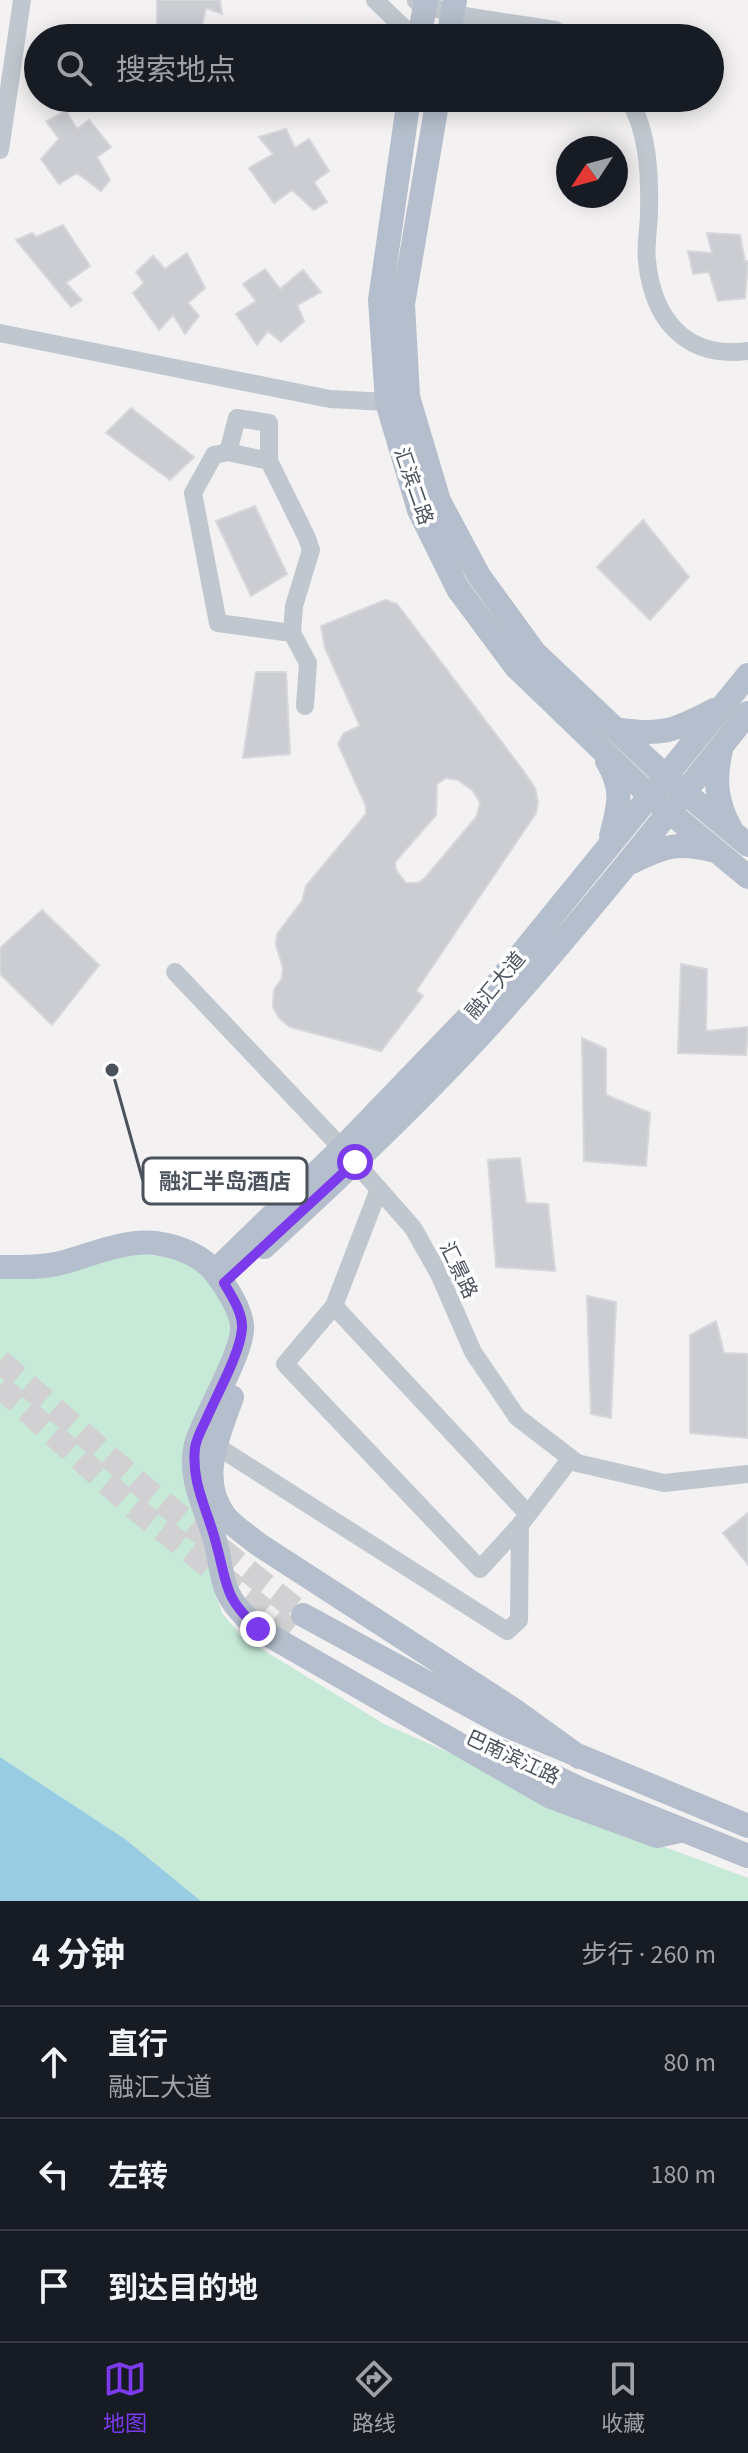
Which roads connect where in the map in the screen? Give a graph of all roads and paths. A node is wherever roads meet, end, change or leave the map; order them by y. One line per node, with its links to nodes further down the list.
1 (22, 0): 11 (street)
2 (375, 0): 5 (street)
3 (422, 2): 4 (street); 6 (main road)
4 (452, 17): 7 (street)
5 (400, 24)
6 (420, 24)
7 (507, 24)
8 (407, 112): 15 (main road, 汇滨二路)
9 (436, 112): 24 (main road, 汇滨二路)
10 (637, 112): 13 (street)
11 (0, 150)
12 (0, 333): 14 (street)
13 (748, 351)
14 (256, 384): 15 (street); 16 (street)
15 (387, 402): 26 (main road, 汇滨二路)
16 (250, 420): 17 (street); 18 (street)
17 (228, 452): 18 (street); 19 (street)
18 (269, 461): 19 (street)
19 (292, 633): 22 (street)
20 (748, 675): 21 (main road, 融汇大道)
21 (723, 705): 24 (main road); 27 (main road, 融汇大道)
22 (305, 706)
23 (748, 713): 25 (main road, 融汇大道)
24 (615, 729): 27 (main road, 汇滨二路)
25 (722, 746): 28 (main road, 融汇大道); 29 (main road)
26 (602, 752): 27 (main road, 汇滨二路); 30 (main road)
27 (657, 785): 28 (main road); 30 (main road, 融汇大道)
28 (677, 802): 29 (main road); 30 (main road, 融汇大道)
29 (733, 844): 30 (main road); 31 (main road)
30 (615, 858): 33 (main road, 融汇大道)
31 (748, 877)
32 (175, 972): 33 (street, 汇景路)
33 (349, 1155): 34 (street, 汇景路); 37 (main road, 融汇大道)
34 (379, 1189): 38 (street); 40 (street, 汇景路)
35 (0, 1257): 37 (main road)
36 (0, 1267): 37 (main road)
37 (222, 1275): 39 (main road); 45 (main road)
38 (334, 1306): 42 (street); 42 (street)
39 (215, 1445): 42 (street); 43 (main road)
40 (571, 1458): 41 (street, 汇景路); 42 (street)
41 (748, 1474)
42 (524, 1519)
43 (579, 1757): 44 (main road, 巴南滨江路); 45 (main road, 巴南滨江路)
44 (748, 1826)
45 (684, 1830): 46 (main road, 巴南滨江路)
46 (748, 1856)

